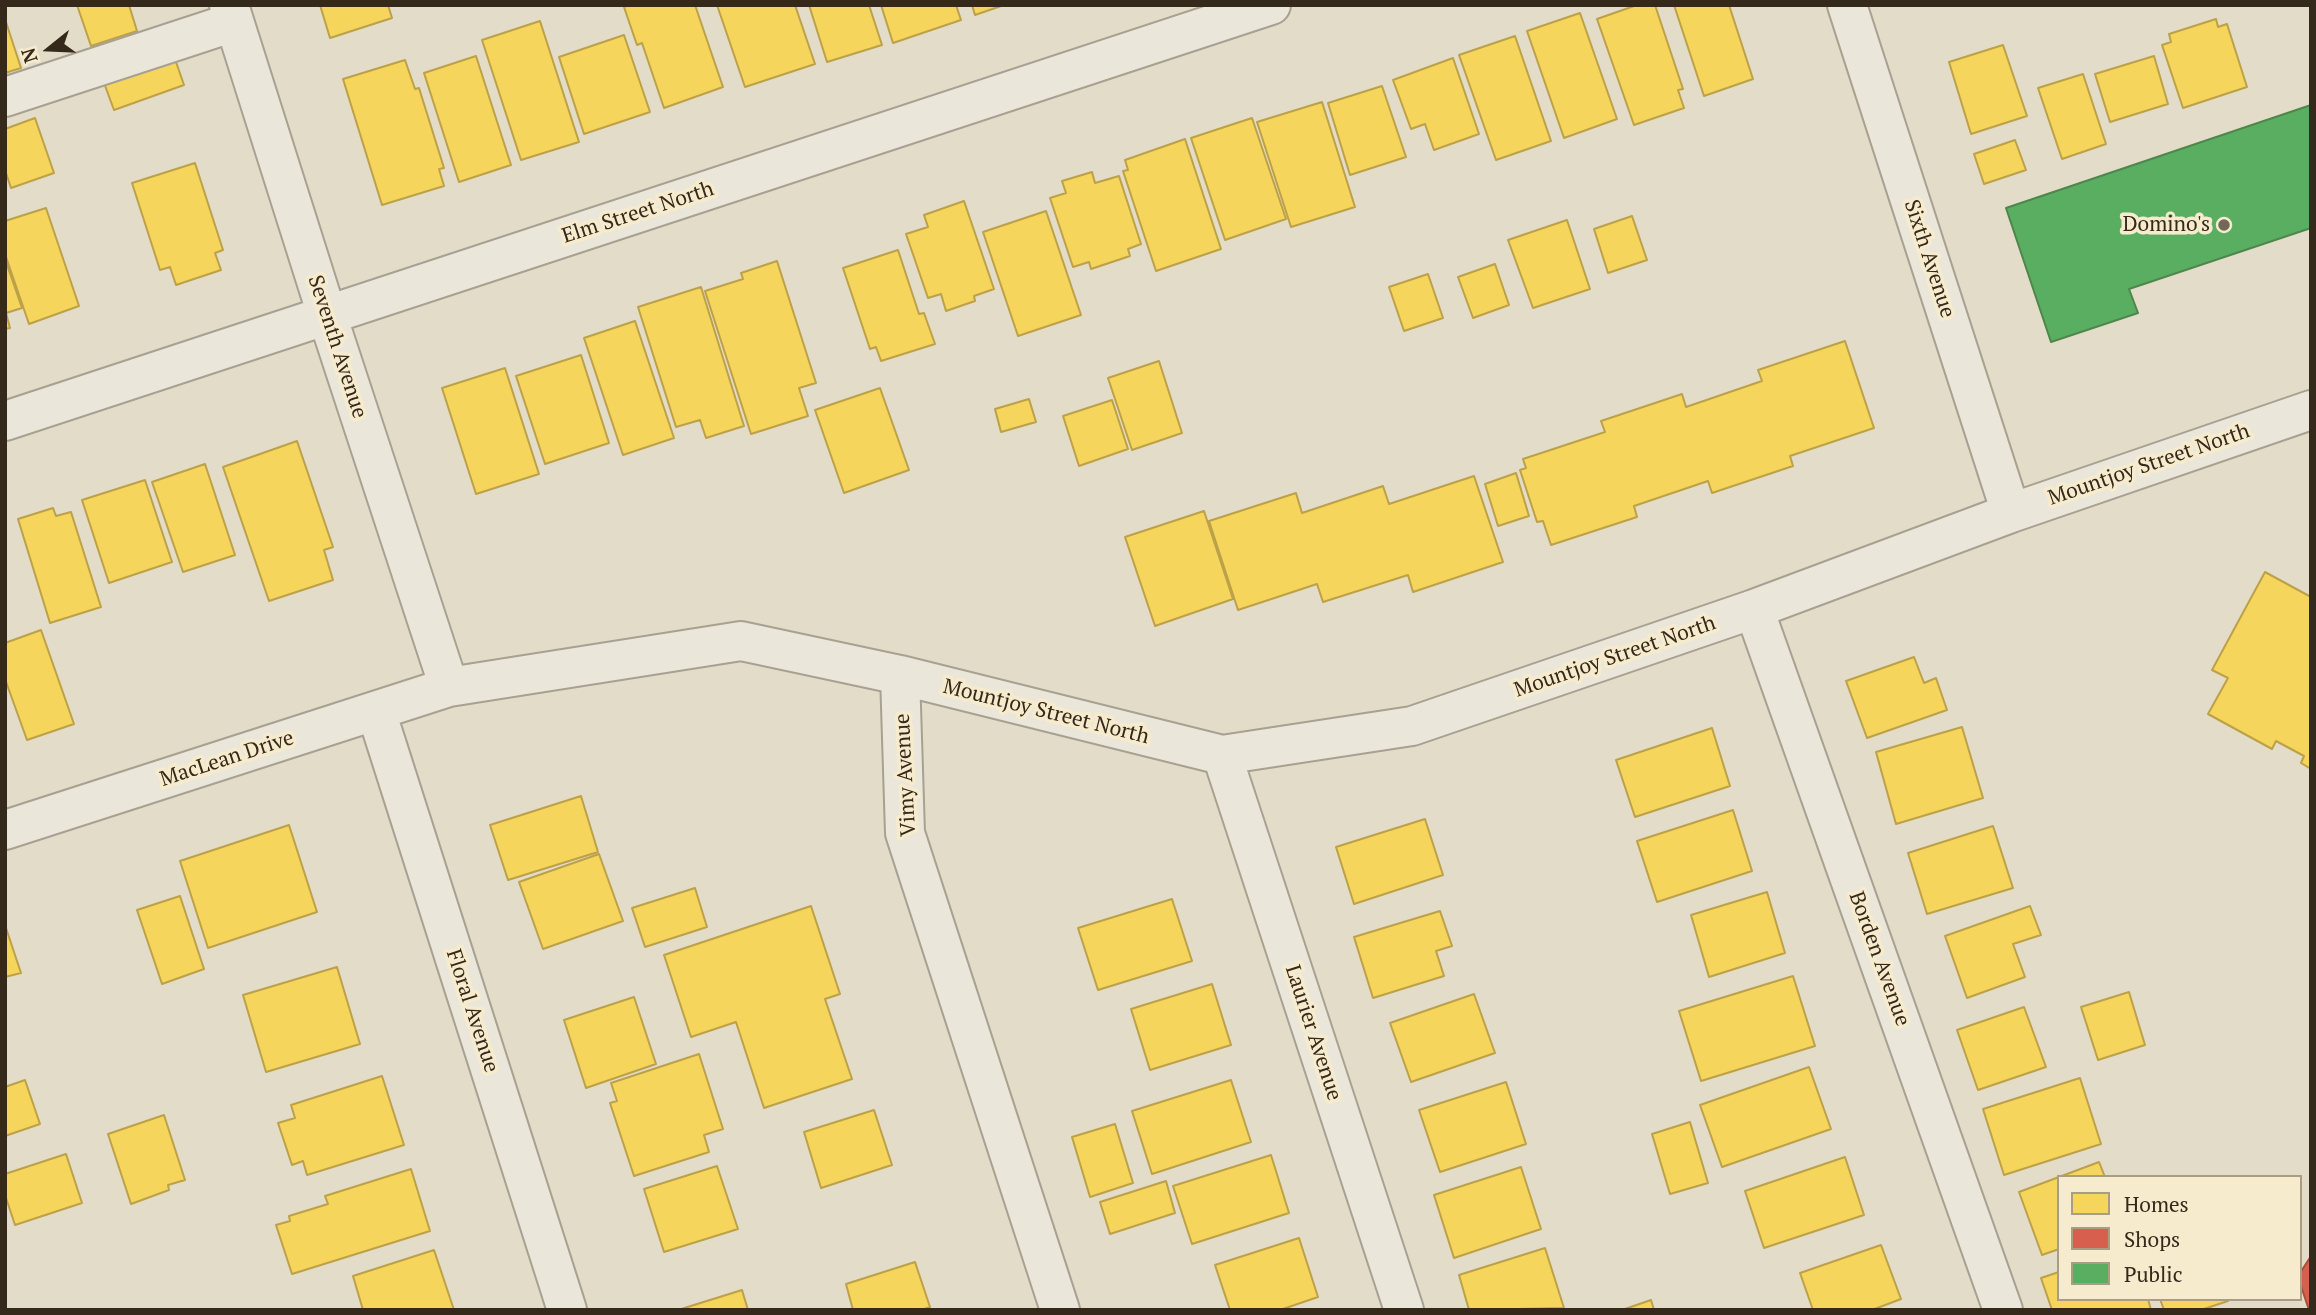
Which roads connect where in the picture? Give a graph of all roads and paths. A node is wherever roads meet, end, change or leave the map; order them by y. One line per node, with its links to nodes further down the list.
1 (1271, 5): 5 (street, Elm Street North)
2 (1847, 5): 8 (street, Sixth Avenue)
3 (232, 14): 4 (street); 5 (street, Seventh Avenue)
4 (5, 97)
5 (327, 315): 7 (street, Elm Street North); 11 (street, Seventh Avenue)
6 (2311, 410): 8 (street, Mountjoy Street North)
7 (5, 421)
8 (2011, 513): 9 (street, Mountjoy Street North)
9 (1754, 609): 13 (street, Mountjoy Street North); 18 (street, Borden Avenue)
10 (901, 675): 11 (street); 13 (street, Mountjoy Street North); 16 (street, Vimy Avenue)
11 (449, 687): 12 (street, MacLean Drive)
12 (376, 711): 14 (street, MacLean Drive); 15 (street, Floral Avenue)
13 (1222, 755): 17 (street, Laurier Avenue)
14 (5, 830)
15 (567, 1310)
16 (1060, 1310)
17 (1404, 1310)
18 (2003, 1310)

